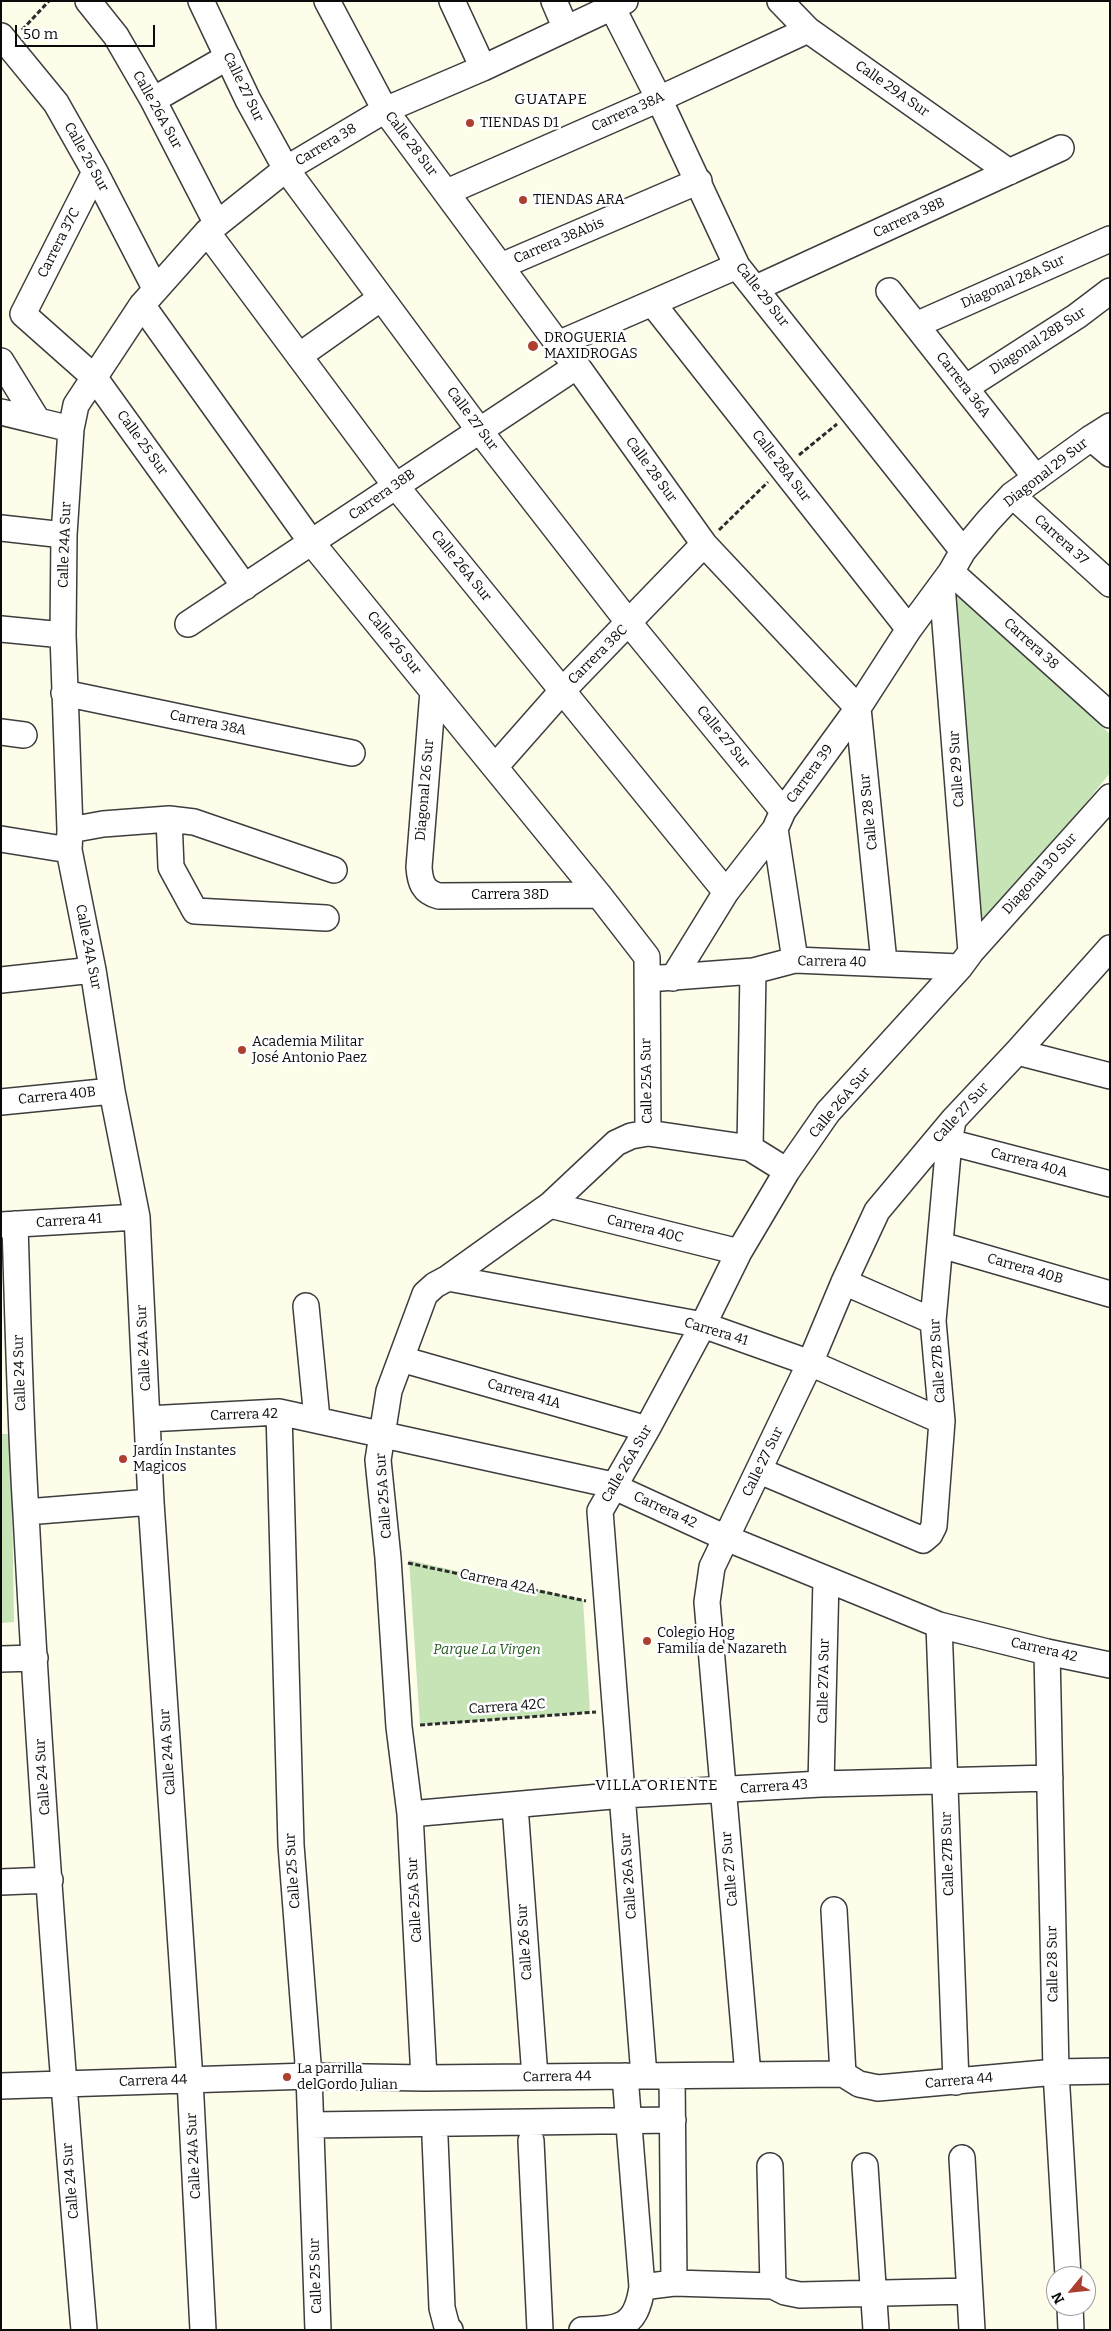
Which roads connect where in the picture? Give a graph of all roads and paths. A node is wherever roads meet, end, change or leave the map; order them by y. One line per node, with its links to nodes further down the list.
1 (49, 1): 11 (path)
2 (88, 1): 15 (street, Calle 26A Sur)
3 (201, 1): 12 (street, Calle 27 Sur)
4 (327, 1): 16 (street, Calle 28 Sur)
5 (452, 1): 13 (street)
6 (554, 1): 9 (street)
7 (780, 1): 10 (street, Calle 29A Sur)
8 (616, 3): 9 (street, Carrera 38); 14 (street, Calle 29 Sur)
9 (566, 29): 13 (street, Carrera 38)
10 (808, 30): 14 (street, Carrera 38A); 20 (street, Calle 29A Sur)
11 (6, 40): 19 (street, Calle 26 Sur)
12 (228, 57): 15 (street); 18 (street, Calle 27 Sur)
13 (483, 68): 16 (street, Carrera 38)
14 (659, 99): 21 (street, Calle 29 Sur); 22 (street, Carrera 38A)
15 (153, 100): 23 (street, Calle 26A Sur)
16 (385, 110): 18 (street, Carrera 38); 22 (street, Calle 28 Sur)
17 (1061, 148): 20 (street, Carrera 38B)
18 (286, 169): 23 (street, Carrera 38); 31 (street, Calle 27 Sur)
19 (95, 172): 30 (street, Calle 26 Sur); 33 (street, Carrera 37C)
20 (1009, 172): 27 (street, Carrera 38B)
21 (699, 182): 25 (street, Carrera 38Abis); 26 (street, Calle 29 Sur)
22 (447, 192): 25 (street, Calle 28 Sur)
23 (212, 228): 30 (street, Carrera 38); 36 (street, Calle 26A Sur)
24 (1110, 240): 34 (street, Diagonal 28A Sur)
25 (501, 266): 35 (street, Calle 28 Sur)
26 (737, 266): 27 (street, Calle 29 Sur); 32 (street)
27 (756, 288): 54 (street, Calle 29 Sur)
28 (889, 291): 34 (street, Carrera 36A)
29 (1110, 291): 40 (street, Diagonal 28B Sur)
30 (148, 297): 39 (street, Carrera 38); 52 (street, Calle 26 Sur)
31 (381, 298): 36 (street); 44 (street, Calle 27 Sur)
32 (653, 304): 35 (street); 61 (street, Calle 28A Sur)
33 (23, 314): 39 (street, Calle 25 Sur)
34 (916, 325): 40 (street, Carrera 36A)
35 (558, 344): 38 (street, Calle 28 Sur)
36 (299, 356): 48 (street, Calle 26A Sur)
37 (1, 361): 42 (street)
38 (577, 366): 44 (street, Carrera 38B); 53 (street, Calle 28 Sur)
39 (94, 377): 43 (street, Calle 24A Sur); 57 (street, Calle 25 Sur)
40 (965, 388): 47 (street, Carrera 36A)
41 (1, 412): 42 (street)
42 (38, 421): 43 (street)
43 (70, 429): 51 (street, Calle 24A Sur)
44 (479, 430): 48 (street, Carrera 38B); 58 (street, Calle 27 Sur)
45 (1100, 432): 46 (street); 47 (street, Diagonal 29 Sur)
46 (1110, 454)
47 (1036, 478): 49 (street, Diagonal 29 Sur)
48 (395, 485): 52 (street, Carrera 38B); 64 (street, Calle 26A Sur)
49 (1012, 496): 54 (street, Diagonal 29 Sur); 56 (street, Carrera 37)
50 (1, 528): 51 (street)
51 (64, 535): 62 (street, Calle 24A Sur)
52 (312, 543): 57 (street, Carrera 38B); 63 (street, Calle 26 Sur)
53 (704, 544): 58 (street, Carrera 38C); 66 (street, Calle 28 Sur)
54 (963, 551): 55 (street, Diagonal 29 Sur)
55 (947, 579): 61 (street, Carrera 39); 67 (street, Carrera 38); 80 (street, Calle 29 Sur)
56 (1110, 584)
57 (245, 587): 59 (street, Carrera 38B)
58 (630, 623): 64 (street, Carrera 38C); 72 (street, Calle 27 Sur)
59 (188, 624)
60 (1, 629): 62 (street)
61 (909, 629): 66 (street, Carrera 39)
62 (62, 635): 65 (street, Calle 24A Sur)
63 (433, 691): 69 (street, Calle 26 Sur); 76 (street, Diagonal 26 Sur)
64 (562, 691): 69 (street, Carrera 38C); 77 (street, Calle 26A Sur)
65 (64, 693): 68 (street, Carrera 38A); 74 (street, Calle 24A Sur)
66 (858, 708): 72 (street, Carrera 39); 83 (street, Calle 28 Sur)
67 (1110, 715)
68 (352, 753)
69 (495, 767): 78 (street, Calle 26 Sur)
70 (1110, 797): 80 (street, Diagonal 30 Sur)
71 (169, 818): 74 (street); 75 (street); 79 (street)
72 (779, 820): 77 (street, Carrera 39); 81 (street)
73 (1, 839): 74 (street)
74 (69, 840): 84 (street, Calle 24A Sur)
75 (334, 870)
76 (424, 888): 78 (street, Carrera 38D)
77 (726, 892): 87 (street, Carrera 39)
78 (599, 895): 86 (street, Calle 26 Sur)
79 (326, 918)
80 (966, 959): 83 (street, Carrera 40); 96 (street, Calle 26A Sur)
81 (795, 960): 83 (street, Carrera 40); 85 (street, Carrera 40)
82 (1105, 961): 89 (street, Calle 27 Sur)
83 (884, 962)
84 (93, 970): 88 (street); 91 (street, Calle 24A Sur)
85 (753, 971): 87 (street, Carrera 40); 95 (street)
86 (646, 977): 87 (street, Carrera 40); 94 (street, Calle 25A Sur)
87 (672, 978)
88 (1, 980)
89 (1018, 1052): 90 (street); 93 (street, Calle 27 Sur)
90 (1110, 1076)
91 (112, 1091): 92 (street, Carrera 40B); 99 (street, Calle 24A Sur)
92 (1, 1102)
93 (951, 1130): 97 (street, Carrera 40A); 101 (street, Calle 27B Sur); 104 (street, Calle 27 Sur)
94 (648, 1133): 95 (street); 98 (street, Calle 25A Sur)
95 (750, 1148): 96 (street)
96 (788, 1171): 102 (street, Calle 26A Sur)
97 (1110, 1184)
98 (550, 1205): 102 (street, Carrera 40C); 103 (street, Calle 25A Sur)
99 (137, 1217): 100 (street, Carrera 41); 112 (street, Calle 24A Sur)
100 (8, 1225): 120 (street, Calle 24 Sur)
101 (941, 1245): 105 (street, Carrera 40B); 107 (street, Calle 27B Sur)
102 (739, 1252): 108 (street, Calle 26A Sur)
103 (448, 1278): 108 (street, Carrera 41); 109 (street, Calle 25A Sur)
104 (844, 1282): 107 (street); 110 (street, Calle 27 Sur)
105 (1110, 1294)
106 (306, 1306): 113 (street)
107 (933, 1321): 114 (street, Calle 27B Sur)
108 (703, 1325): 110 (street, Carrera 41); 115 (street, Calle 26A Sur)
109 (401, 1359): 115 (street, Carrera 41A); 116 (street, Calle 25A Sur)
110 (810, 1363): 114 (street, Carrera 41); 117 (street, Calle 27 Sur)
111 (279, 1412): 112 (street, Carrera 42); 113 (street, Carrera 42); 146 (street, Calle 25 Sur)
112 (147, 1418): 119 (street, Calle 24A Sur)
113 (317, 1420): 116 (street, Carrera 42)
114 (942, 1421): 117 (street, Calle 27B Sur)
115 (647, 1429): 118 (street, Calle 26A Sur)
116 (382, 1434): 118 (street, Carrera 42); 122 (street, Calle 25A Sur)
117 (760, 1470): 121 (street, Calle 27 Sur)
118 (614, 1487): 121 (street, Carrera 42); 124 (street, Calle 26A Sur)
119 (151, 1502): 120 (street); 151 (street, Calle 24A Sur)
120 (26, 1512): 127 (street, Calle 24 Sur)
121 (726, 1538): 123 (street, Carrera 42); 135 (street, Calle 27 Sur)
122 (388, 1558): 124 (path, Carrera 42A); 131 (street, Calle 25A Sur)
123 (826, 1579): 125 (street, Carrera 42); 134 (street, Calle 27A Sur)
124 (607, 1605): 130 (street, Calle 26A Sur)
125 (939, 1625): 126 (street, Carrera 42); 133 (street, Calle 27B Sur)
126 (1047, 1652): 129 (street, Carrera 42); 132 (street, Calle 28 Sur)
127 (35, 1658): 128 (street); 139 (street, Calle 24 Sur)
128 (1, 1659)
129 (1110, 1665)
130 (616, 1710): 131 (path, Carrera 42C); 136 (street, Calle 26A Sur)
131 (399, 1727): 138 (street, Calle 25A Sur)
132 (1050, 1778): 133 (street, Carrera 43); 143 (street, Calle 28 Sur)
133 (946, 1780): 134 (street, Carrera 43); 152 (street, Calle 27B Sur)
134 (821, 1784): 135 (street, Carrera 43)
135 (723, 1790): 136 (street, Carrera 43); 145 (street, Calle 27 Sur)
136 (623, 1796): 137 (street, Carrera 43); 147 (street, Calle 26A Sur)
137 (515, 1806): 138 (street, Carrera 43); 149 (street, Calle 26 Sur)
138 (410, 1814): 150 (street, Calle 25A Sur)
139 (50, 1880): 140 (street); 153 (street, Calle 24 Sur)
140 (1, 1882)
141 (834, 1910): 144 (street)
142 (1110, 2071): 143 (street, Carrera 44)
143 (1056, 2072): 152 (street, Carrera 44); 163 (street, Calle 28 Sur)
144 (843, 2074): 145 (street, Carrera 44); 152 (street, Carrera 44)
145 (748, 2075): 148 (street, Carrera 44)
146 (309, 2076): 150 (street, Carrera 44); 151 (street, Carrera 44); 157 (street, Calle 25 Sur)
147 (634, 2076): 148 (street, Carrera 44); 149 (street, Carrera 44); 155 (street, Calle 26A Sur)
148 (672, 2076): 156 (street)
149 (535, 2077): 150 (street, Carrera 44)
150 (424, 2078)
151 (190, 2080): 153 (street, Carrera 44); 171 (street, Calle 24A Sur)
152 (956, 2082)
153 (63, 2084): 154 (street, Carrera 44); 170 (street, Calle 24 Sur)
154 (1, 2086)
155 (627, 2120): 156 (street); 157 (street); 166 (street, Calle 26A Sur)
156 (673, 2120): 164 (street)
157 (311, 2124): 172 (street, Calle 25 Sur)
158 (435, 2138): 173 (street)
159 (531, 2140): 174 (street)
160 (962, 2158): 167 (street)
161 (770, 2166): 165 (street)
162 (865, 2166): 168 (street)
163 (1067, 2266)
164 (674, 2283): 165 (street); 166 (street)
165 (773, 2286): 168 (street)
166 (642, 2287): 175 (street)
167 (969, 2291): 168 (street); 177 (street)
168 (874, 2295): 176 (street)
169 (1070, 2316): 178 (street)
170 (84, 2330)
171 (203, 2330)
172 (318, 2330)
173 (450, 2330)
174 (540, 2330)
175 (582, 2330)
176 (876, 2330)
177 (972, 2330)
178 (1071, 2330)

